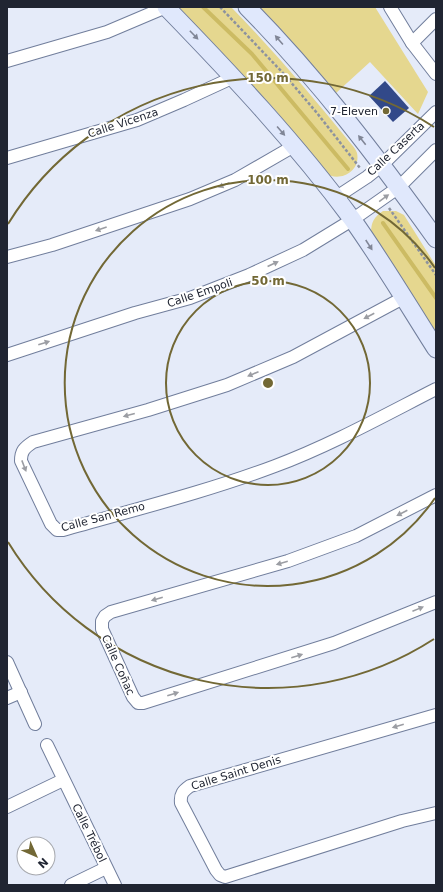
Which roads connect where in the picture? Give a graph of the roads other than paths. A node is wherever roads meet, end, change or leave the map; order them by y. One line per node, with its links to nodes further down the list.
1 (166, 7): 6 (street); 8 (street, one-way to 8)
2 (247, 7): 13 (street, one-way to 2)
3 (390, 7): 5 (street)
4 (436, 19): 5 (street)
5 (412, 43): 7 (street)
6 (7, 61)
7 (436, 74)
8 (234, 77): 10 (street, one-way to 10); 12 (street, Calle Vicenza)
9 (436, 112): 13 (street, Calle Caserta)
10 (294, 146): 15 (street); 18 (street, one-way to 18)
11 (436, 150): 14 (street)
12 (7, 158)
13 (382, 165): 14 (street); 15 (street, Calle Caserta)
14 (399, 187): 16 (street, Calle Empoli, one-way to 14); 17 (street)
15 (335, 198): 16 (street)
16 (352, 220): 19 (street, one-way to 19); 21 (street, Calle Empoli, one-way to 16)
17 (436, 239)
18 (7, 257)
19 (403, 298): 20 (street); 22 (street, Calle San Remo, one-way to 22)
20 (436, 349)
21 (7, 355)
22 (436, 389)
23 (436, 495): 24 (street, Calle Coñac, one-way to 24)
24 (436, 602)
25 (7, 662): 26 (street)
26 (21, 692): 27 (street); 29 (street)
27 (7, 698)
28 (436, 715): 33 (street, Calle Saint Denis, one-way to 33)
29 (35, 724)
30 (47, 745): 31 (street, Calle Trébol)
31 (63, 780): 32 (street); 34 (street, Calle Trébol)
32 (7, 807)
33 (436, 813)
34 (106, 868): 35 (street); 36 (street, Calle Trébol)
35 (71, 885)
36 (115, 885)

